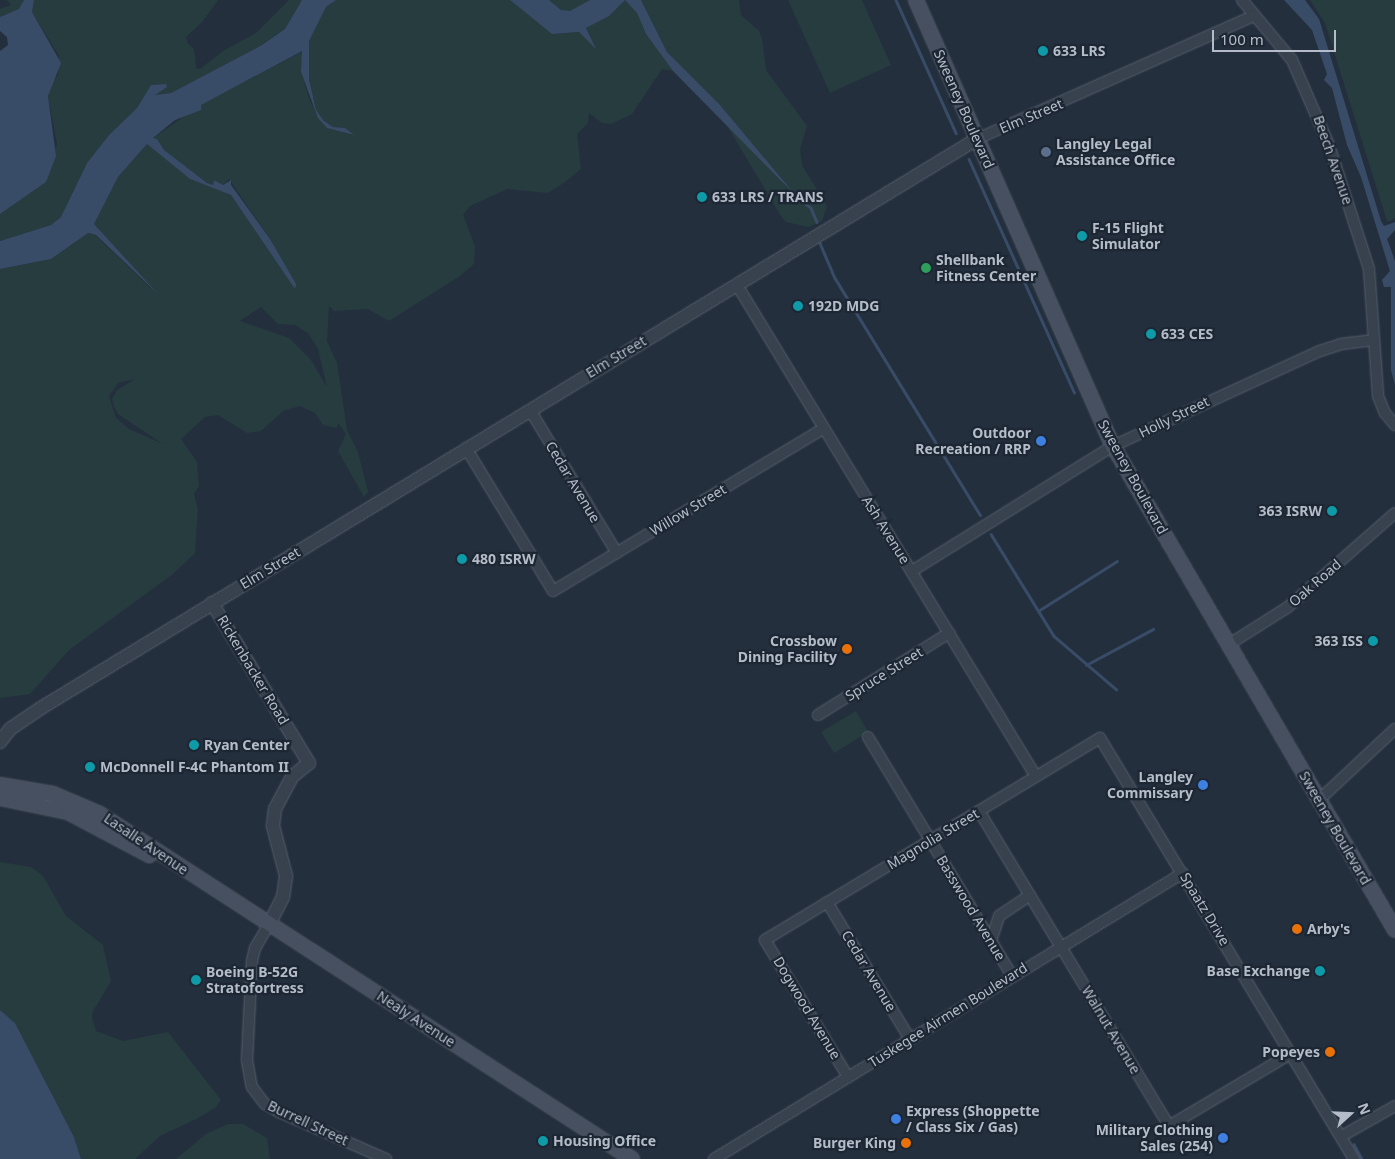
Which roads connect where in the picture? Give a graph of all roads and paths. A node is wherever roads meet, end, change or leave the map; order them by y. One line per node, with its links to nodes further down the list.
1 (916, 0): 4 (main road, Sweeney Boulevard)
2 (1242, 0): 3 (street, Beech Avenue)
3 (1256, 15): 4 (street, Elm Street); 6 (street, Beech Avenue)
4 (977, 139): 5 (street, Elm Street); 10 (main road, Sweeney Boulevard)
5 (737, 285): 7 (street, Elm Street); 9 (street, Ash Avenue)
6 (1373, 340): 8 (street, Beech Avenue); 10 (street, Holly Street)
7 (530, 410): 11 (street, Elm Street); 13 (street, Cedar Avenue)
8 (1395, 424)
9 (823, 429): 13 (street, Willow Street); 14 (street, Ash Avenue)
10 (1113, 446): 14 (street, Holly Street); 17 (main road, Sweeney Boulevard)
11 (466, 448): 13 (street, Willow Street); 15 (street, Elm Street)
12 (1395, 513): 17 (street, Oak Road)
13 (617, 553)
14 (912, 571): 16 (street, Ash Avenue)
15 (212, 603): 22 (street, Elm Street); 33 (street, Rickenbacker Road)
16 (949, 633): 18 (street, Spruce Street); 23 (street, Ash Avenue)
17 (1228, 645): 26 (main road, Sweeney Boulevard)
18 (818, 715)
19 (1395, 729): 26 (street)
20 (868, 737): 28 (street, Basswood Avenue)
21 (1100, 738): 23 (street, Magnolia Street); 29 (street, Spaatz Drive)
22 (0, 742)
23 (1035, 775): 27 (street, Magnolia Street)
24 (0, 785): 30 (main road, Lasalle Avenue)
25 (0, 798): 30 (main road, Lasalle Avenue)
26 (1319, 800): 34 (main road, Sweeney Boulevard)
27 (979, 811): 28 (street, Magnolia Street); 31 (street, Walnut Avenue)
28 (930, 841): 32 (street, Magnolia Street); 36 (street, Basswood Avenue)
29 (1183, 873): 37 (street, Tuskegee Airmen Boulevard); 40 (street, Spaatz Drive)
30 (199, 879): 33 (main road, Nealy Avenue)
31 (1030, 895): 36 (street); 37 (street, Walnut Avenue)
32 (827, 902): 35 (street, Magnolia Street); 39 (street, Cedar Avenue)
33 (269, 924): 44 (street, Burrell Street); 45 (main road, Nealy Avenue)
34 (1395, 930)
35 (765, 940): 41 (street, Dogwood Avenue)
36 (991, 941): 38 (street, Basswood Avenue)
37 (1061, 946): 38 (street, Tuskegee Airmen Boulevard); 40 (street, Walnut Avenue)
38 (1012, 976): 39 (street, Tuskegee Airmen Boulevard)
39 (910, 1039): 41 (street, Tuskegee Airmen Boulevard)
40 (1292, 1053): 43 (street, Spaatz Drive)
41 (848, 1077): 46 (street, Tuskegee Airmen Boulevard)
42 (1395, 1106): 43 (street)
43 (1342, 1136): 47 (street, Spaatz Drive)
44 (386, 1159)
45 (632, 1159)
46 (714, 1159)
47 (1354, 1159)

